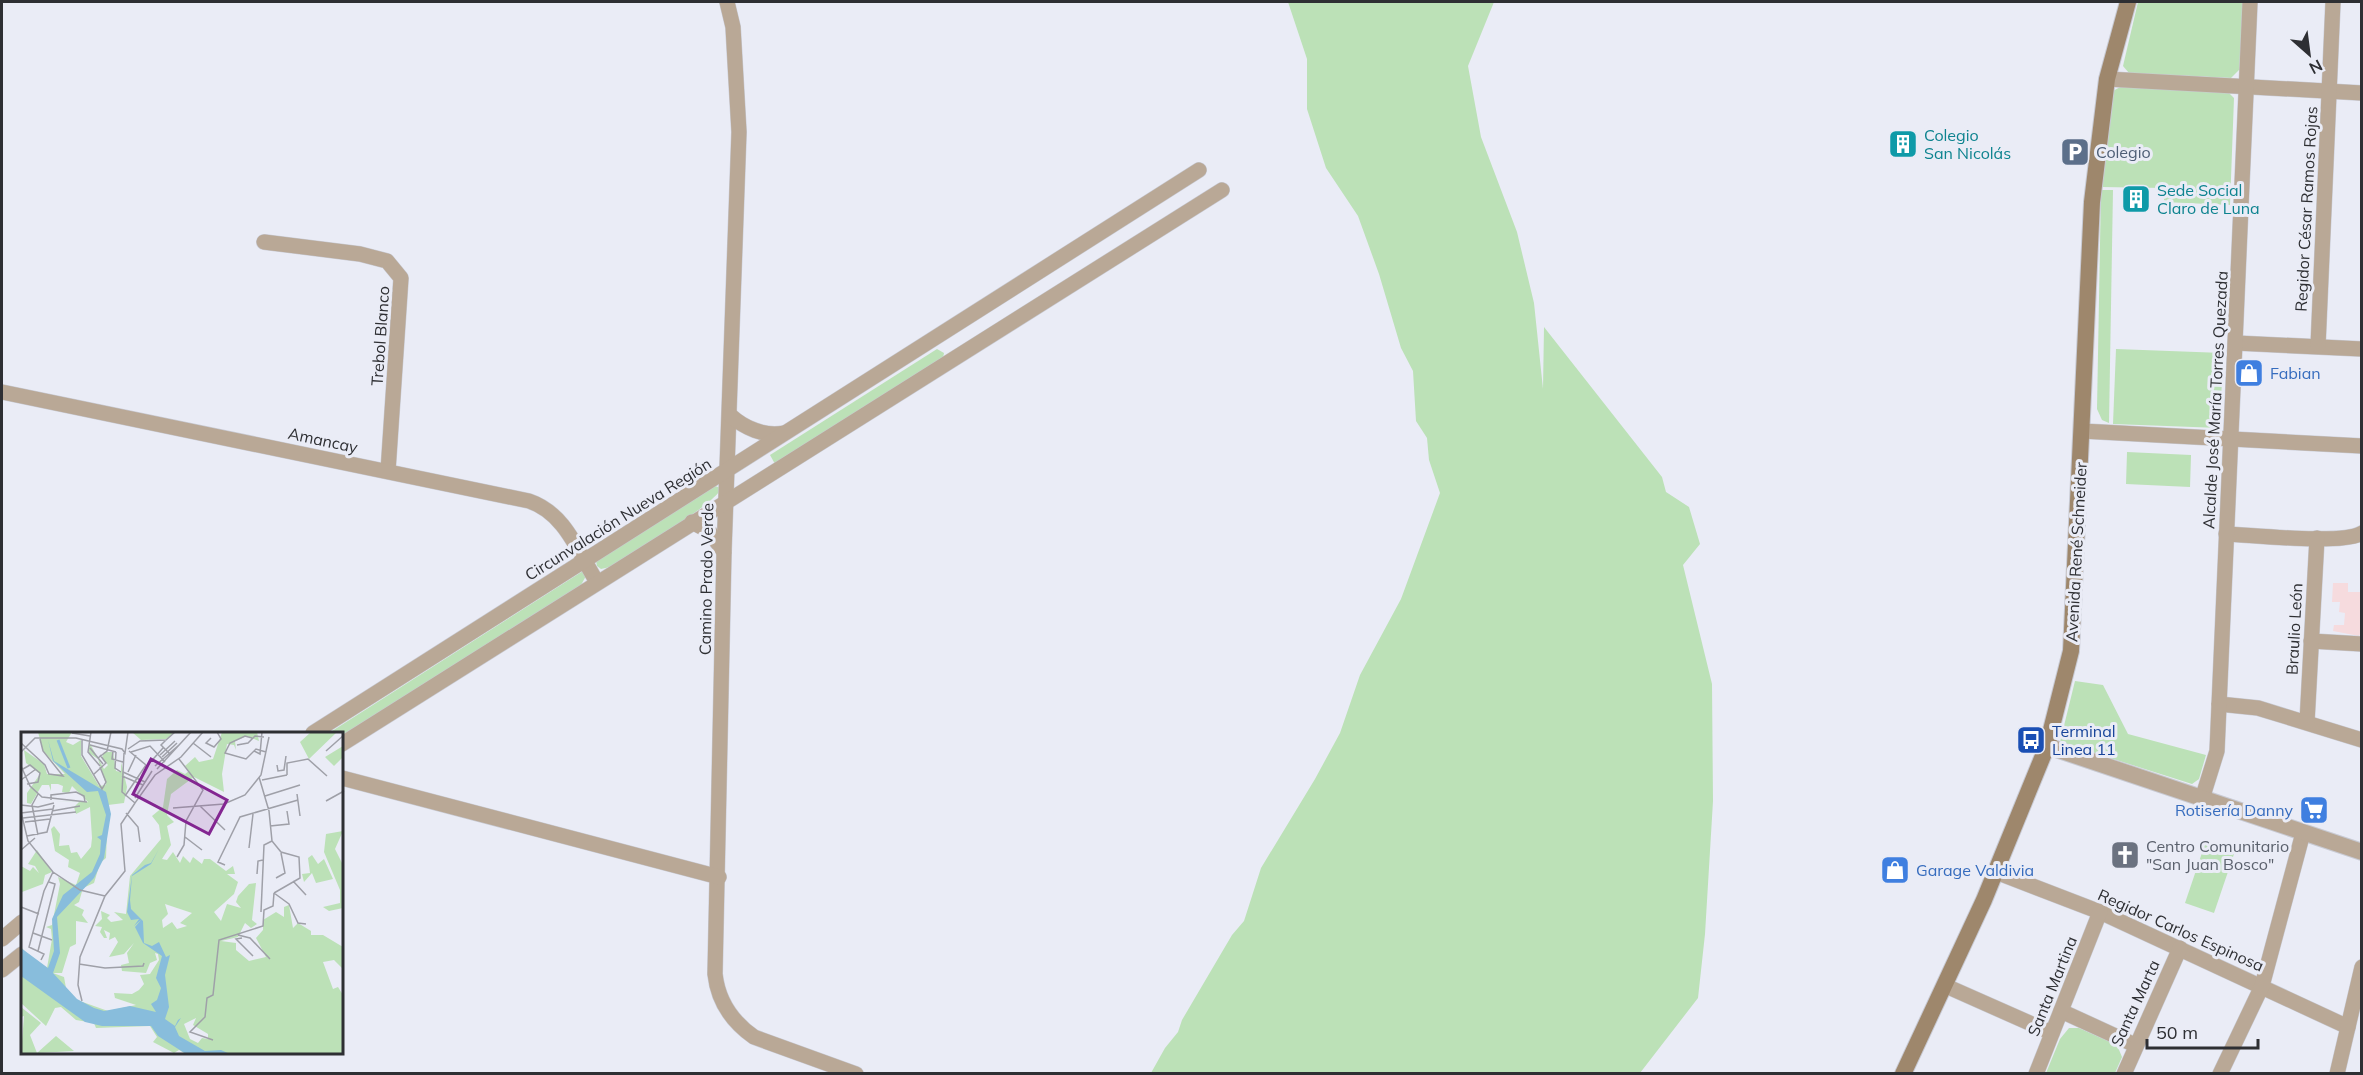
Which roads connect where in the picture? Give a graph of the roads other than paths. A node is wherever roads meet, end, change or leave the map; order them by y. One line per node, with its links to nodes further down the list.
1 (727, 2): 18 (street, Camino Prado Verde)
2 (2128, 2): 5 (main road, Avenida René Schneider)
3 (2250, 2): 6 (street, Alcalde José María Torres Quezada)
4 (2333, 2): 7 (street, Regidor César Ramos Rojas)
5 (2107, 79): 6 (street); 20 (main road, Avenida René Schneider)
6 (2245, 85): 7 (street); 13 (street, Alcalde José María Torres Quezada)
7 (2330, 91): 8 (street); 14 (street, Regidor César Ramos Rojas)
8 (2361, 93)
9 (1199, 170): 12 (street, Circunvalación Nueva Región)
10 (1222, 190): 16 (street)
11 (264, 242): 23 (street, Trebol Blanco)
12 (942, 334): 16 (street); 19 (street, Circunvalación Nueva Región)
13 (2236, 343): 14 (street); 21 (street, Alcalde José María Torres Quezada)
14 (2318, 346): 15 (street)
15 (2361, 349)
16 (955, 358): 25 (street)
17 (2, 392): 23 (street, Amancay)
18 (730, 415): 19 (street); 24 (street, Camino Prado Verde)
19 (792, 429): 24 (street, Circunvalación Nueva Región)
20 (2082, 430): 21 (street); 40 (main road, Avenida René Schneider)
21 (2231, 439): 22 (street); 28 (street, Alcalde José María Torres Quezada)
22 (2361, 446)
23 (388, 471): 31 (street, Amancay)
24 (728, 471): 25 (street, Camino Prado Verde); 31 (street, Circunvalación Nueva Región)
25 (726, 502): 26 (street); 30 (street, Camino Prado Verde)
26 (692, 522): 30 (street); 32 (street)
27 (2361, 533): 29 (street)
28 (2226, 534): 29 (street); 35 (street, Alcalde José María Torres Quezada)
29 (2317, 538): 33 (street, Braulio León)
30 (724, 552): 46 (street, Camino Prado Verde)
31 (584, 561): 32 (street, Amancay); 37 (street, Circunvalación Nueva Región)
32 (597, 582): 39 (street)
33 (2311, 641): 34 (street); 36 (street, Braulio León)
34 (2361, 644)
35 (2219, 704): 36 (street); 42 (street, Alcalde José María Torres Quezada)
36 (2307, 722): 38 (street)
37 (315, 732)
38 (2361, 740)
39 (344, 743)
40 (2047, 746): 42 (street); 45 (main road, Avenida René Schneider)
41 (344, 779): 46 (street)
42 (2202, 799): 43 (street)
43 (2303, 833): 44 (street); 55 (street)
44 (2361, 852)
45 (1996, 872): 47 (street, Regidor Carlos Espinosa); 54 (main road, Avenida René Schneider)
46 (719, 877): 60 (street, Camino Prado Verde)
47 (2100, 912): 50 (street, Regidor Carlos Espinosa); 56 (street, Santa Martina)
48 (21, 923): 49 (street)
49 (2, 939)
50 (2180, 948): 55 (street, Regidor Carlos Espinosa); 59 (street, Santa Marta)
51 (21, 955): 53 (street)
52 (2361, 967): 57 (street)
53 (2, 970)
54 (1946, 986): 58 (street); 61 (main road, Avenida René Schneider)
55 (2262, 986): 57 (street, Regidor Carlos Espinosa); 64 (street)
56 (2061, 1011): 58 (street, Santa Martina); 59 (street)
57 (2348, 1027): 65 (street)
58 (2052, 1033): 62 (street, Santa Martina)
59 (2135, 1045): 63 (street, Santa Marta)
60 (856, 1074)
61 (1903, 1074)
62 (2036, 1074)
63 (2124, 1074)
64 (2220, 1074)
65 (2337, 1074)

